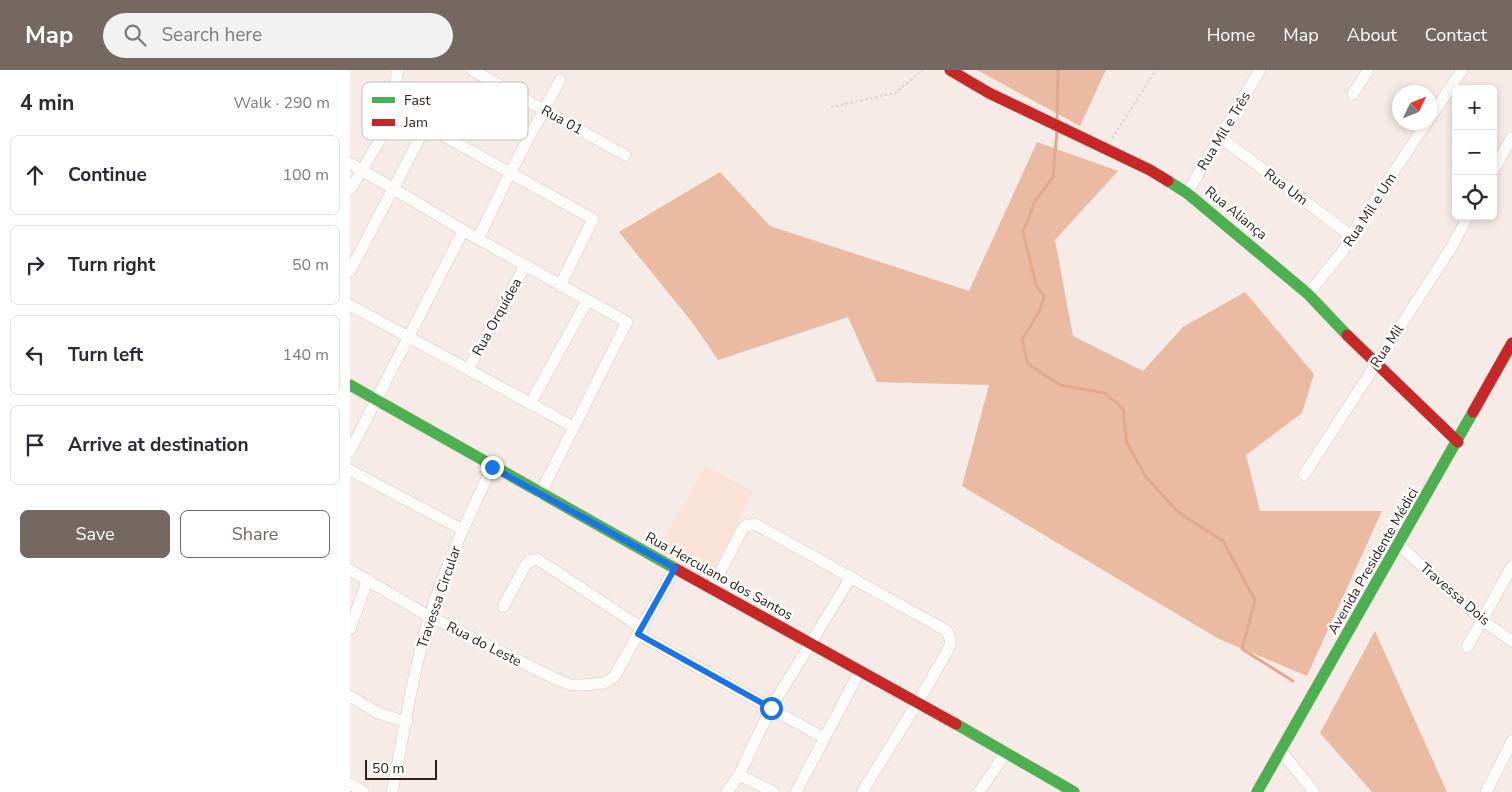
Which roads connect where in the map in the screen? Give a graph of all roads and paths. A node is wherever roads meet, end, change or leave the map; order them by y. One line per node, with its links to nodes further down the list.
1 (472, 70): 9 (street, Rua 01)
2 (923, 70): 12 (path)
3 (950, 70): 23 (street, Rua Aliança)
4 (1156, 70): 23 (path)
5 (1260, 70): 17 (street, Rua Mil e Três)
6 (1368, 70): 10 (street)
7 (1462, 70): 13 (street)
8 (560, 80): 14 (street)
9 (494, 82)
10 (1353, 94)
11 (528, 101): 14 (street, Rua 01)
12 (831, 108)
13 (1437, 108)
14 (544, 110): 18 (street); 24 (street, Rua 01)
15 (1422, 130): 34 (street, Rua Mil e Um)
16 (1512, 137): 26 (street)
17 (1221, 138): 31 (street, Rua Mil e Três); 34 (street, Rua Um)
18 (528, 139)
19 (380, 140): 27 (street)
20 (418, 140): 29 (street)
21 (452, 140): 28 (street)
22 (528, 140): 28 (street)
23 (1105, 148): 31 (street, Rua Aliança)
24 (625, 155)
25 (350, 163): 27 (street)
26 (1497, 164)
27 (363, 170): 29 (street); 30 (street)
28 (510, 172): 35 (street); 38 (street)
29 (392, 187): 33 (street); 37 (street)
30 (350, 190)
31 (1187, 193): 39 (street, Rua Aliança)
32 (1466, 220): 44 (street, Rua Mil)
33 (463, 230): 35 (street); 42 (street)
34 (1351, 236): 39 (street, Rua Mil e Um)
35 (478, 239): 36 (street)
36 (526, 266): 38 (street); 45 (street, Rua Orquídea)
37 (350, 271)
38 (560, 286): 40 (street)
39 (1308, 294): 44 (street, Rua Aliança)
40 (587, 301): 48 (street); 49 (street)
41 (350, 305): 42 (street)
42 (407, 336): 45 (street); 47 (street)
43 (1512, 344): 50 (street, Avenida Presidente Médici)
44 (1375, 364): 50 (street, Rua Aliança); 54 (street, Rua Mil)
45 (469, 368): 48 (street)
46 (350, 385): 47 (street, Rua Herculano dos Santos)
47 (376, 399): 51 (street); 52 (street, Rua Herculano dos Santos)
48 (530, 404): 49 (street)
49 (572, 426): 55 (street)
50 (1458, 442): 57 (street, Avenida Presidente Médici)
51 (350, 451)
52 (492, 467): 55 (street, Rua Herculano dos Santos); 56 (street, Travessa Circular)
53 (350, 470): 56 (street)
54 (1304, 475)
55 (540, 494): 59 (street, Rua Herculano dos Santos)
56 (463, 530): 65 (street, Travessa Circular)
57 (1399, 545): 66 (street, Travessa Dois); 79 (street, Avenida Presidente Médici)
58 (1512, 566): 66 (street)
59 (675, 568): 63 (street, Rua Herculano dos Santos); 68 (street)
60 (350, 570): 62 (street, Rua do Leste)
61 (851, 577): 63 (street); 70 (street); 74 (street)
62 (368, 579): 65 (street, Rua do Leste); 67 (street)
63 (712, 588): 70 (street, Rua Herculano dos Santos)
64 (503, 607): 68 (street)
65 (430, 617): 68 (street, Rua do Leste); 76 (street, Travessa Circular)
66 (1482, 620): 69 (street, Travessa Dois); 71 (street)
67 (350, 629)
68 (640, 631): 75 (street)
69 (1512, 641)
70 (811, 644): 72 (street, Rua Herculano dos Santos); 75 (street)
71 (1467, 647)
72 (860, 671): 74 (street, Rua Herculano dos Santos); 77 (street)
73 (350, 696): 76 (street)
74 (918, 702): 80 (street, Rua Herculano dos Santos); 88 (street)
75 (771, 708): 77 (street); 81 (street)
76 (406, 722): 84 (street, Travessa Circular)
77 (824, 738): 87 (street)
78 (1512, 741): 93 (street)
79 (1281, 751): 91 (street, Avenida Presidente Médici); 92 (street)
80 (1006, 752): 89 (street); 90 (street, Rua Herculano dos Santos)
81 (739, 774): 85 (street); 86 (street)
82 (350, 784): 83 (street)
83 (363, 792)
84 (392, 792)
85 (727, 792)
86 (774, 792)
87 (796, 792)
88 (862, 792)
89 (979, 792)
90 (1074, 792)
91 (1256, 792)
92 (1314, 792)
93 (1486, 792)

